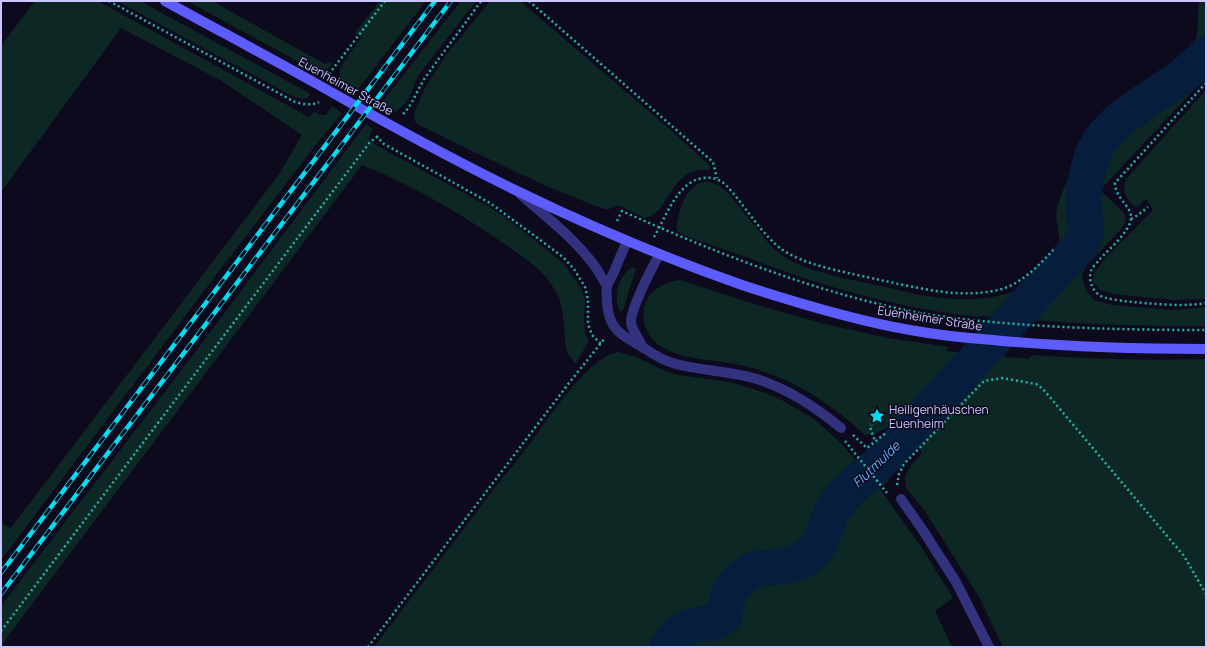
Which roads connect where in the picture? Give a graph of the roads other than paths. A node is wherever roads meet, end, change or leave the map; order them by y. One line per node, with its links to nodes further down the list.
1 (165, 1): 2 (main road, Euenheimer Straße)
2 (516, 191): 3 (main road, Euenheimer Straße); 5 (street, Euenheimer Straße)
3 (627, 241): 4 (main road, Euenheimer Straße); 5 (street, Euenheimer Straße)
4 (660, 255): 6 (street); 7 (main road, Euenheimer Straße)
5 (607, 286): 6 (street, Euenheimer Straße)
6 (643, 348): 8 (street, Euenheimer Straße)
7 (1206, 349)
8 (841, 428)
9 (901, 499): 10 (street)
10 (989, 647)

